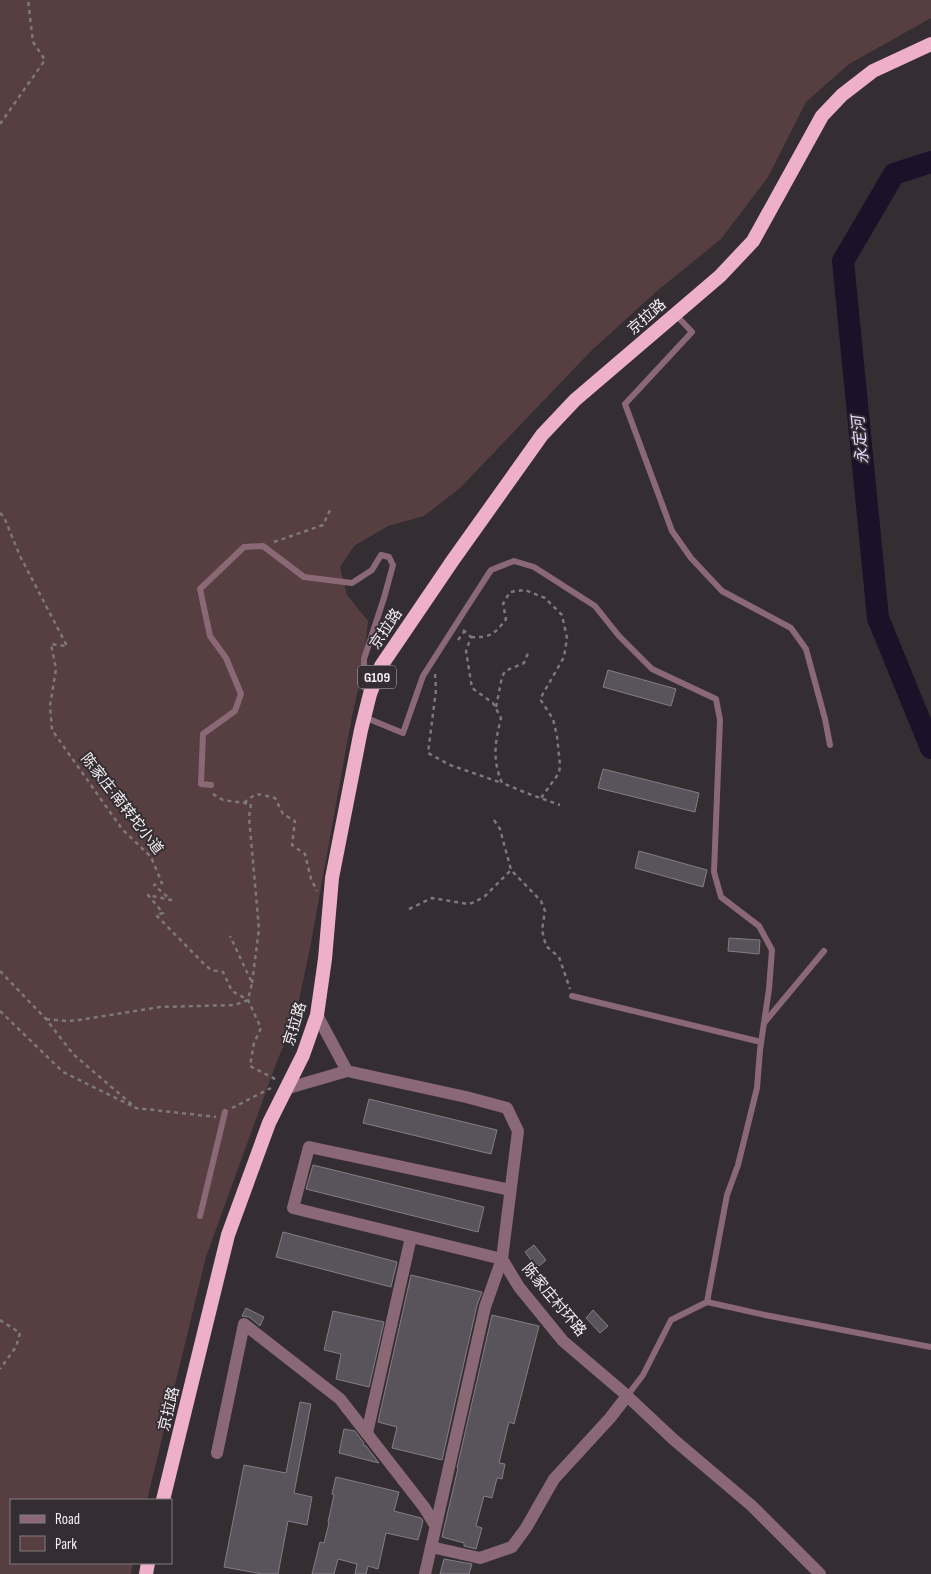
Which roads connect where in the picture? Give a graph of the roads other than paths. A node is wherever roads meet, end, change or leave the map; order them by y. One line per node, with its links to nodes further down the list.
1 (931, 44): 2 (highway, 京拉路 / G109)
2 (675, 314): 3 (highway, 京拉路 / G109); 5 (lane)
3 (370, 694): 4 (highway, 京拉路 / G109); 6 (lane)
4 (364, 717): 9 (highway, 京拉路 / G109); 10 (lane)
5 (830, 745)
6 (211, 785)
7 (824, 951): 10 (lane)
8 (572, 996): 11 (lane)
9 (317, 1015): 12 (street); 13 (highway, 京拉路 / G109)
10 (763, 1024): 11 (lane)
11 (761, 1042): 19 (lane)
12 (347, 1071): 13 (street); 15 (street, 陈家庄村环路)
13 (288, 1084): 24 (highway, 京拉路 / G109)
14 (225, 1112): 16 (lane)
15 (510, 1190): 17 (street); 18 (street, 陈家庄村环路)
16 (200, 1216)
17 (411, 1237): 18 (street); 22 (street)
18 (502, 1259): 21 (street, 陈家庄村环路); 25 (street)
19 (707, 1302): 20 (lane); 21 (lane)
20 (931, 1347)
21 (627, 1396): 26 (street); 28 (street, 陈家庄村环路)
22 (366, 1433): 23 (street); 25 (street)
23 (217, 1453)
24 (163, 1499)
25 (435, 1525): 26 (street)
26 (431, 1547): 27 (street)
27 (425, 1574)
28 (820, 1574)

